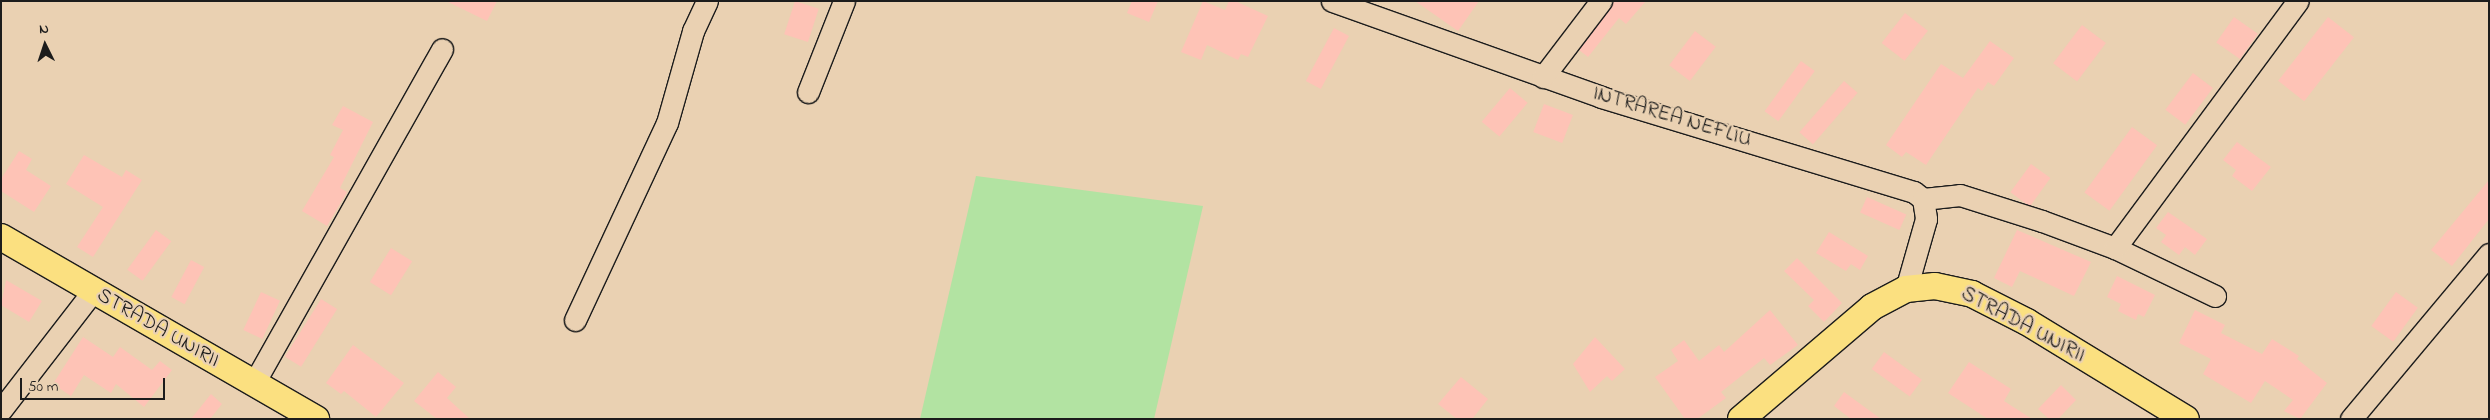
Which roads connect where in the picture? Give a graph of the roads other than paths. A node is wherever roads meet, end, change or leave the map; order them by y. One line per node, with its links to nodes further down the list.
1 (707, 1): 16 (street)
2 (844, 1): 8 (street)
3 (1332, 1): 7 (street, INTRAREA NEFLIU)
4 (1600, 1): 7 (street)
5 (2298, 1): 11 (street)
6 (442, 49): 17 (street)
7 (1543, 77): 9 (street, INTRAREA NEFLIU)
8 (808, 92)
9 (1923, 199): 11 (street); 13 (street)
10 (1, 237): 14 (main road, STRADA UNIRII)
11 (2115, 248): 15 (street)
12 (2489, 254): 22 (street)
13 (1906, 289): 20 (main road, STRADA UNIRII); 21 (main road, STRADA UNIRII)
14 (94, 292): 17 (main road, STRADA UNIRII); 18 (street)
15 (2215, 296)
16 (575, 320)
17 (254, 383): 19 (main road, STRADA UNIRII)
18 (1, 410)
19 (316, 419)
20 (1741, 419)
21 (2186, 419)
22 (2351, 419)

